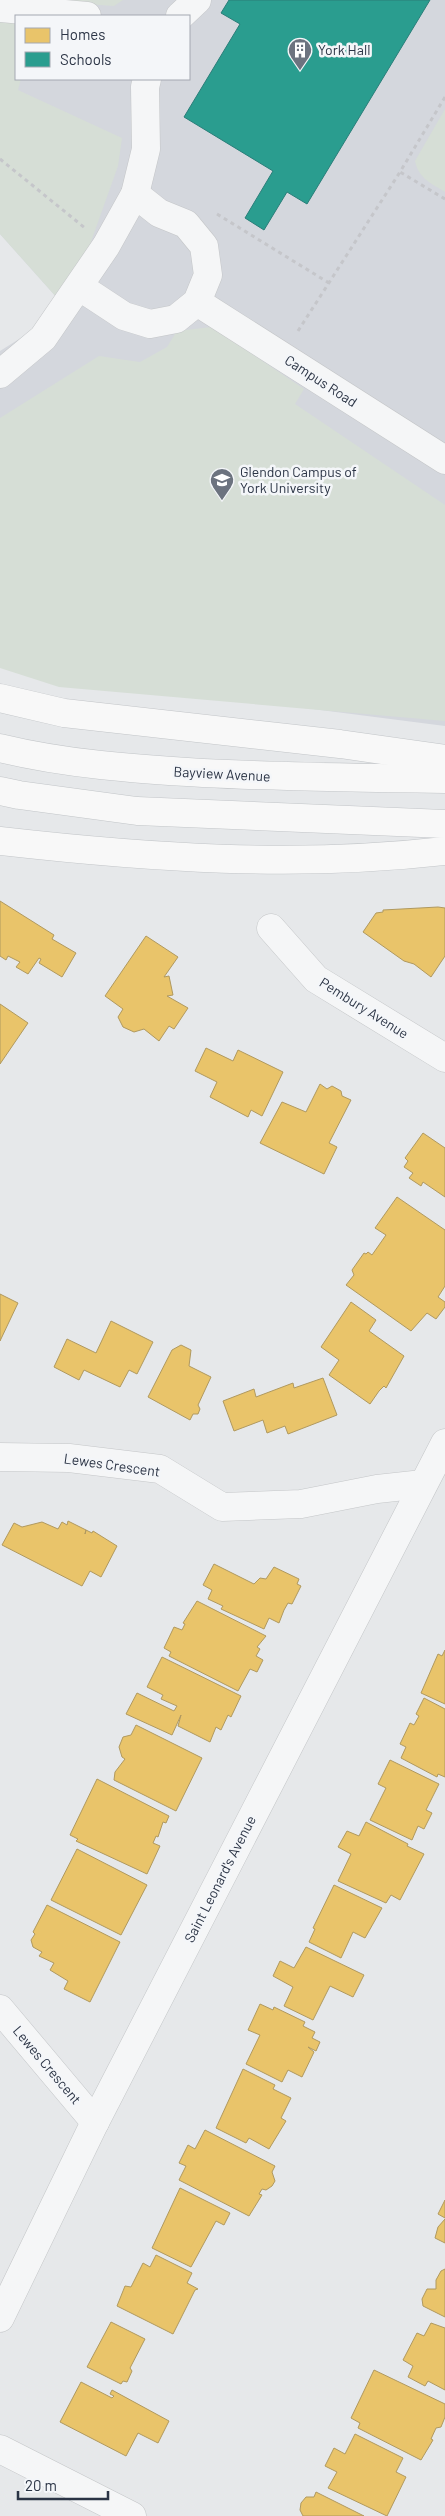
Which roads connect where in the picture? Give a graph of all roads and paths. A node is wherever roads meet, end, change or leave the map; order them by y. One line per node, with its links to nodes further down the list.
1 (197, 0): 4 (street)
2 (0, 8): 3 (street)
3 (75, 15)
4 (181, 15)
5 (147, 80): 9 (street)
6 (445, 97): 8 (path)
7 (0, 159): 12 (path)
8 (400, 172): 10 (path); 13 (path)
9 (135, 194): 12 (street); 15 (street)
10 (445, 199)
11 (212, 210): 13 (path)
12 (106, 246): 14 (street)
13 (329, 283): 16 (path)
14 (80, 287): 15 (street); 17 (street)
15 (197, 302): 16 (street, Campus Road)
16 (282, 356): 18 (street, Campus Road)
17 (0, 374)
18 (445, 460)
19 (0, 698): 21 (main road)
20 (0, 748): 22 (main road, Bayview Avenue)
21 (445, 759)
22 (445, 779)
23 (0, 791): 24 (main road)
24 (445, 824)
25 (0, 841): 26 (main road)
26 (445, 851)
27 (271, 928): 28 (street, Pembury Avenue)
28 (445, 1058)
29 (445, 1443): 31 (street, Saint Leonard's Avenue)
30 (0, 1456): 31 (street, Lewes Crescent)
31 (424, 1484): 33 (street, Saint Leonard's Avenue)
32 (0, 2009): 33 (street, Lewes Crescent)
33 (95, 2122): 34 (street, Saint Leonard's Avenue)
34 (0, 2318)
35 (0, 2449): 36 (street)
36 (132, 2516)

